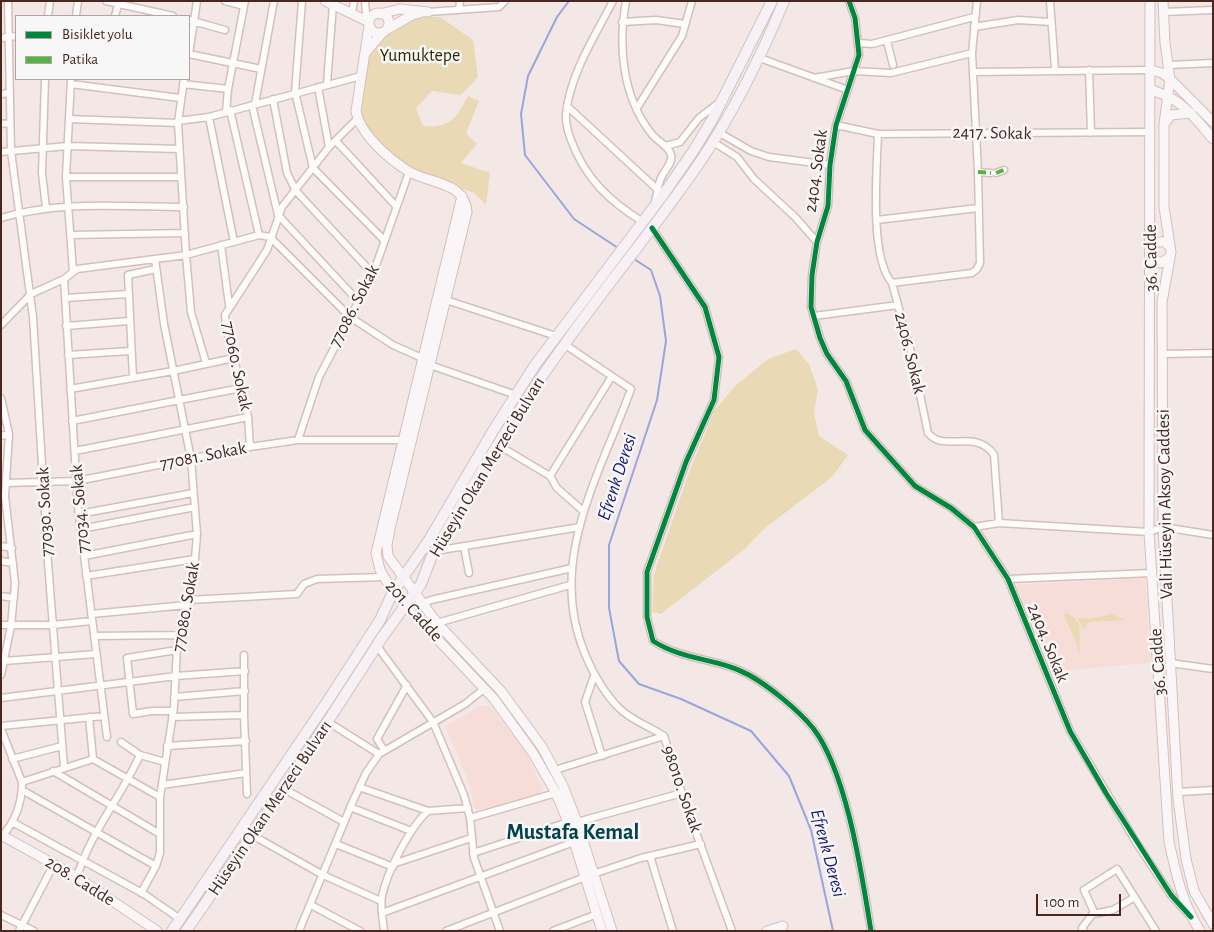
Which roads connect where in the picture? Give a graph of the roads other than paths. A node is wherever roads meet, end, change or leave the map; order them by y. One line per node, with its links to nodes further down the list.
1 (8, 1): 28 (street, 77030. Sokak)
2 (50, 1): 32 (street)
3 (78, 1): 33 (street)
4 (106, 1): 25 (street)
5 (198, 1): 38 (street)
6 (225, 1): 24 (street)
7 (274, 1): 58 (street)
8 (302, 1): 75 (street)
9 (354, 1): 31 (street)
10 (365, 1): 37 (street)
11 (460, 1): 26 (street)
12 (505, 1): 26 (street)
13 (613, 1): 83 (street)
14 (626, 1): 39 (street)
15 (692, 1): 41 (street)
16 (772, 1): 81 (main road, Hüseyin Okan Merzeci Bulvarı)
17 (784, 1): 53 (main road, Hüseyin Okan Merzeci Bulvarı)
18 (849, 1): 49 (street, 2404. Sokak)
19 (977, 1): 36 (street)
20 (1050, 1): 40 (street)
21 (1150, 1): 62 (main road, 36. Cadde)
22 (1163, 1): 30 (main road, Vali Hüseyin Aksoy Caddesi)
23 (329, 3): 31 (main road); 70 (street)
24 (244, 4): 54 (street)
25 (118, 5): 34 (street); 35 (street)
26 (459, 10): 29 (street)
27 (1213, 10): 30 (street)
28 (5, 11): 45 (street, 77030. Sokak)
29 (428, 12): 37 (main road); 44 (main road)
30 (1163, 12): 57 (main road, Vali Hüseyin Aksoy Caddesi)
31 (352, 14): 37 (main road)
32 (48, 15)
33 (76, 15)
34 (115, 15)
35 (168, 15)
36 (974, 17): 42 (street); 48 (street)
37 (371, 18): 44 (main road); 44 (main road); 50 (main road)
38 (192, 20): 43 (street); 46 (street)
39 (622, 22): 41 (street); 84 (street)
40 (1051, 22): 42 (street); 59 (street)
41 (685, 24): 84 (street)
42 (974, 27): 51 (street)
43 (225, 30)
44 (385, 31): 50 (main road)
45 (13, 36): 47 (street); 76 (street, 77030. Sokak)
46 (190, 37)
47 (1, 38)
48 (887, 41): 49 (street); 56 (street)
49 (859, 43): 60 (street, 2404. Sokak)
50 (366, 52): 64 (main road)
51 (972, 53): 60 (street); 63 (street)
52 (190, 54): 54 (street)
53 (757, 57): 65 (street); 96 (main road, Hüseyin Okan Merzeci Bulvarı)
54 (232, 63): 58 (street); 73 (street)
55 (1213, 63): 57 (street)
56 (893, 65)
57 (1169, 65): 66 (main road, Vali Hüseyin Aksoy Caddesi)
58 (260, 69): 82 (street)
59 (1055, 69): 61 (street); 63 (street)
60 (854, 70): 65 (street); 74 (street, 2404. Sokak)
61 (1089, 70): 62 (street); 99 (street)
62 (1150, 70): 66 (main road); 72 (main road, 36. Cadde)
63 (973, 72): 97 (street)
64 (361, 76): 70 (street); 89 (main road)
65 (814, 78): 74 (street)
66 (1170, 79): 78 (main road, Vali Hüseyin Aksoy Caddesi); 91 (main road)
67 (45, 80): 106 (street)
68 (71, 81): 79 (street); 88 (street)
69 (184, 81): 73 (street); 79 (street)
70 (326, 84): 71 (street)
71 (318, 86): 75 (street); 107 (street)
72 (1150, 88): 78 (main road); 98 (main road, 36. Cadde)
73 (228, 89): 85 (street)
74 (848, 90): 95 (street, 2404. Sokak)
75 (295, 92): 80 (street); 112 (street)
76 (9, 93): 77 (street); 92 (street, 77030. Sokak)
77 (1, 94)
78 (1167, 96): 86 (main road); 94 (main road, Vali Hüseyin Aksoy Caddesi)
79 (180, 98): 90 (street)
80 (273, 98): 82 (street); 119 (street)
81 (724, 98): 105 (street); 125 (main road, Hüseyin Okan Merzeci Bulvarı)
82 (253, 104): 85 (street); 128 (street)
83 (567, 106): 118 (street); 131 (street)
84 (637, 108): 105 (street)
85 (228, 111): 87 (street); 135 (street)
86 (1191, 113): 94 (main road); 101 (main road)
87 (209, 117): 90 (street); 138 (street)
88 (69, 119): 90 (street); 104 (street)
89 (358, 119): 102 (street, 77060. Sokak); 114 (main road)
90 (178, 122): 108 (street)
91 (1213, 122)
92 (10, 123): 93 (street); 109 (street, 77030. Sokak)
93 (1, 124)
94 (1164, 124): 141 (main road, Vali Hüseyin Aksoy Caddesi)
95 (836, 125): 100 (street, 2417. Sokak); 111 (street, 2404. Sokak)
96 (718, 132): 103 (main road, Hüseyin Okan Merzeci Bulvarı); 111 (street)
97 (977, 132): 99 (street, 2417. Sokak); 100 (street, 2417. Sokak); 115 (street)
98 (1150, 132): 99 (street, 2417. Sokak); 142 (main road, 36. Cadde)
99 (1091, 133)
100 (878, 134): 130 (street, 2406. Sokak)
101 (1213, 139)
102 (336, 141): 107 (street, 77060. Sokak); 122 (street)
103 (712, 142): 132 (main road, Hüseyin Okan Merzeci Bulvarı); 139 (street)
104 (68, 146): 106 (street); 108 (street); 116 (street)
105 (666, 146): 118 (street)
106 (44, 147): 109 (street); 124 (street)
107 (328, 147): 112 (street, 77060. Sokak)
108 (179, 149): 117 (street)
109 (11, 150): 110 (street); 127 (street, 77030. Sokak)
110 (1, 152)
111 (830, 165): 139 (street, 2404. Sokak)
112 (313, 168): 119 (street, 77060. Sokak); 137 (street)
113 (1004, 170): 115 (street)
114 (409, 172): 120 (main road); 122 (street, 77086. Sokak)
115 (978, 172): 126 (street)
116 (66, 177): 117 (street); 121 (street)
117 (182, 177): 123 (street)
118 (658, 190): 125 (street)
119 (296, 191): 128 (street, 77060. Sokak); 148 (street)
120 (462, 196): 155 (main road, 201. Cadde); 171 (main road, 201. Cadde)
121 (67, 206): 123 (street); 124 (street); 134 (street)
122 (396, 206): 137 (street, 77086. Sokak)
123 (184, 207): 133 (street)
124 (46, 208): 127 (street)
125 (653, 208): 131 (main road, Hüseyin Okan Merzeci Bulvarı)
126 (978, 208): 130 (street); 150 (street)
127 (21, 212): 129 (street); 152 (street, 77030. Sokak)
128 (278, 215): 136 (street, 77060. Sokak); 156 (street)
129 (1, 218)
130 (876, 220): 150 (street, 2406. Sokak)
131 (641, 225): 151 (main road, Hüseyin Okan Merzeci Bulvarı)
132 (651, 231): 151 (main road, Hüseyin Okan Merzeci Bulvarı); 353 (street)
133 (185, 233): 134 (street); 143 (street)
134 (71, 235): 147 (street)
135 (259, 235): 136 (street); 138 (street)
136 (270, 237): 157 (street, 77060. Sokak); 160 (street)
137 (384, 240): 148 (street, 77086. Sokak)
138 (234, 242): 140 (street)
139 (817, 242): 159 (street, 2404. Sokak)
140 (220, 245): 143 (street); 157 (street)
141 (1170, 247): 142 (main road); 144 (main road, Vali Hüseyin Aksoy Caddesi)
142 (1151, 253): 144 (main road); 208 (main road, 36. Cadde)
143 (186, 255): 145 (street); 172 (street)
144 (1170, 257): 168 (main road, Vali Hüseyin Aksoy Caddesi)
145 (155, 259): 146 (street, 77080. Sokak); 147 (street)
146 (156, 269): 153 (street); 174 (street, 77080. Sokak)
147 (72, 272): 149 (street)
148 (373, 274): 156 (street, 77086. Sokak)
149 (64, 279): 152 (street); 154 (street, 77034. Sokak)
150 (892, 283): 158 (street, 2406. Sokak)
151 (599, 288): 164 (main road, Hüseyin Okan Merzeci Bulvarı); 165 (main road, Hüseyin Okan Merzeci Bulvarı)
152 (31, 294): 162 (street); 197 (street, 77030. Sokak)
153 (128, 294): 154 (street); 161 (street)
154 (65, 298): 163 (street, 77034. Sokak)
155 (446, 300): 164 (street); 173 (main road, 201. Cadde)
156 (359, 302): 160 (street, 77086. Sokak)
157 (230, 305): 170 (street, 77060. Sokak)
158 (898, 305): 159 (street); 203 (street, 2406. Sokak)
159 (814, 316): 205 (street, 2404. Sokak)
160 (350, 317): 171 (street); 188 (street, 77086. Sokak)
161 (129, 321): 163 (street); 166 (street)
162 (1, 325)
163 (66, 326): 169 (street, 77034. Sokak)
164 (556, 336): 179 (main road, Hüseyin Okan Merzeci Bulvarı)
165 (564, 344): 175 (street); 190 (main road, Hüseyin Okan Merzeci Bulvarı)
166 (130, 351): 169 (street); 176 (street)
167 (1213, 353): 168 (street)
168 (1163, 354): 206 (main road, Vali Hüseyin Aksoy Caddesi)
169 (68, 355): 178 (street, 77034. Sokak)
170 (234, 358): 172 (street); 177 (street, 77060. Sokak)
171 (422, 358): 189 (main road, 201. Cadde)
172 (206, 364): 174 (street)
173 (430, 365): 179 (street); 224 (main road, 201. Cadde)
174 (173, 371): 176 (street); 181 (street, 77080. Sokak)
175 (612, 376): 194 (street); 201 (street, 98010. Sokak)
176 (133, 378): 178 (street)
177 (241, 388): 181 (street); 183 (street, 77060. Sokak)
178 (70, 389): 184 (street, 77034. Sokak)
179 (516, 395): 224 (main road, Hüseyin Okan Merzeci Bulvarı)
180 (1, 398): 182 (street)
181 (180, 401): 184 (street); 185 (street, 77080. Sokak)
182 (2, 407): 186 (street)
183 (248, 417): 185 (street); 191 (street, 77060. Sokak)
184 (72, 421): 192 (street, 77034. Sokak)
185 (186, 431): 192 (street); 193 (street, 77080. Sokak)
186 (9, 434): 187 (street); 195 (street)
187 (1, 436)
188 (298, 440): 189 (street, 77081. Sokak); 191 (street, 77081. Sokak)
189 (402, 440): 223 (main road, 201. Cadde)
190 (498, 445): 194 (street); 214 (main road, Hüseyin Okan Merzeci Bulvarı)
191 (250, 447): 193 (street, 77081. Sokak)
192 (74, 451): 196 (street, 77034. Sokak)
193 (190, 459): 196 (street, 77081. Sokak); 198 (street, 77080. Sokak)
194 (550, 476): 201 (street)
195 (4, 480): 197 (street, 77081. Sokak); 200 (street)
196 (76, 481): 197 (street, 77081. Sokak); 202 (street, 77034. Sokak)
197 (43, 483): 237 (street, 77030. Sokak)
198 (193, 493): 199 (street, 77080. Sokak); 202 (street)
199 (195, 507): 207 (street); 209 (street, 77080. Sokak)
200 (4, 510): 213 (street)
201 (583, 511): 204 (street, 98010. Sokak)
202 (79, 514): 207 (street, 77034. Sokak)
203 (999, 523): 205 (street); 208 (street)
204 (580, 527): 212 (street); 219 (street, 98010. Sokak)
205 (974, 527): 225 (street, 2404. Sokak)
206 (1163, 527): 208 (street); 210 (street); 247 (main road, Vali Hüseyin Aksoy Caddesi)
207 (81, 529): 215 (street, 77034. Sokak)
208 (1150, 532): 220 (main road, 36. Cadde)
209 (197, 534): 215 (street); 216 (street, 77080. Sokak)
210 (1213, 535)
211 (1, 546): 213 (street)
212 (464, 547): 214 (street); 221 (street)
213 (12, 548): 218 (street)
214 (435, 551): 228 (main road, Hüseyin Okan Merzeci Bulvarı)
215 (84, 556): 222 (street, 77034. Sokak)
216 (195, 559): 222 (street); 231 (street, 77080. Sokak)
217 (1, 561): 218 (street)
218 (13, 562): 230 (street)
219 (572, 568): 226 (street, 98010. Sokak); 232 (street)
220 (1152, 572): 225 (street); 333 (main road, 36. Cadde)
221 (469, 573)
222 (86, 576): 234 (street, 77034. Sokak)
223 (384, 577): 227 (main road, 201. Cadde); 231 (street)
224 (403, 579): 227 (main road, Hüseyin Okan Merzeci Bulvarı); 228 (main road, 201. Cadde)
225 (1008, 579): 333 (street, 2404. Sokak)
226 (570, 585): 235 (street); 252 (street, 98010. Sokak)
227 (393, 592): 233 (main road, 201. Cadde); 334 (main road, Hüseyin Okan Merzeci Bulvarı)
228 (415, 593): 232 (main road, 201. Cadde); 233 (main road, Hüseyin Okan Merzeci Bulvarı)
229 (1, 596): 230 (street)
230 (14, 598): 238 (street)
231 (188, 602): 234 (street); 239 (street, 77080. Sokak)
232 (424, 604): 235 (main road, 201. Cadde)
233 (406, 605): 241 (main road, Hüseyin Okan Merzeci Bulvarı); 256 (main road, 201. Cadde)
234 (91, 617): 237 (street); 240 (street, 77034. Sokak)
235 (437, 623): 282 (main road, 201. Cadde)
236 (1, 625): 238 (street)
237 (52, 625): 238 (street); 245 (street, 77030. Sokak)
238 (11, 626): 246 (street)
239 (180, 635): 240 (street); 242 (street, 77080. Sokak)
240 (94, 636): 243 (street, 77034. Sokak)
241 (377, 646): 254 (street); 266 (main road, Hüseyin Okan Merzeci Bulvarı)
242 (177, 650): 251 (street, 77080. Sokak); 253 (street)
243 (96, 654): 245 (street); 255 (street, 77034. Sokak)
244 (244, 655): 249 (street)
245 (55, 657): 246 (street); 258 (street, 77030. Sokak)
246 (3, 658): 250 (street)
247 (1170, 662): 248 (street); 292 (main road, Vali Hüseyin Aksoy Caddesi)
248 (1213, 669)
249 (245, 671): 251 (street); 257 (street)
250 (1, 674)
251 (176, 676): 253 (street); 259 (street, 77080. Sokak)
252 (594, 676): 269 (street, 98010. Sokak); 277 (street)
253 (128, 682): 255 (street); 261 (street)
254 (407, 685): 267 (street); 275 (street)
255 (100, 686): 258 (street); 263 (street, 77034. Sokak)
256 (485, 688): 267 (street); 293 (main road, 201. Cadde)
257 (245, 691): 259 (street); 262 (street)
258 (57, 692): 260 (street); 265 (street, 77030. Sokak)
259 (174, 697): 261 (street, 77080. Sokak)
260 (1, 698)
261 (172, 714): 262 (street); 274 (street, 77080. Sokak)
262 (244, 715): 271 (street)
263 (104, 716): 264 (street); 270 (street, 77034. Sokak)
264 (89, 717): 265 (street); 279 (street)
265 (60, 719): 268 (street); 273 (street, 77030. Sokak)
266 (328, 722): 275 (street); 289 (main road, Hüseyin Okan Merzeci Bulvarı)
267 (433, 722): 275 (street); 299 (street)
268 (2, 731): 278 (street)
269 (664, 736): 277 (street); 294 (street, 98010. Sokak)
270 (107, 737)
271 (246, 741): 274 (street); 284 (street)
272 (121, 742): 276 (street)
273 (62, 746): 278 (street); 281 (street, 77030. Sokak)
274 (167, 746): 280 (street, 77080. Sokak)
275 (382, 752): 288 (street)
276 (140, 755): 280 (street); 285 (street)
277 (602, 756): 282 (street)
278 (12, 759): 286 (street)
279 (93, 759): 281 (street); 285 (street)
280 (165, 762): 287 (street, 77080. Sokak)
281 (64, 767): 283 (street)
282 (556, 770): 304 (main road, 201. Cadde)
283 (53, 771): 286 (street); 297 (street)
284 (246, 773): 287 (street); 295 (street)
285 (129, 779): 296 (street); 297 (street)
286 (22, 782): 290 (street)
287 (162, 785): 296 (street, 77080. Sokak)
288 (359, 787): 298 (street); 300 (street)
289 (284, 789): 303 (street); 309 (main road, Hüseyin Okan Merzeci Bulvarı)
290 (22, 790): 302 (street); 306 (street)
291 (1213, 790): 292 (street)
292 (1178, 792): 335 (main road, Vali Hüseyin Aksoy Caddesi)
293 (556, 793): 301 (street); 304 (main road, 201. Cadde)
294 (682, 793): 304 (street); 313 (street, 98010. Sokak)
295 (247, 794)
296 (160, 797): 308 (street, 77080. Sokak)
297 (112, 807): 306 (street); 308 (street)
298 (350, 807): 303 (street); 305 (street)
299 (468, 808): 300 (street); 301 (street)
300 (428, 811): 305 (street)
301 (470, 818): 310 (street)
302 (14, 822): 307 (street); 316 (street)
303 (344, 822): 312 (street)
304 (573, 822): 311 (main road, 201. Cadde); 314 (street); 321 (main road, 201. Cadde)
305 (411, 831): 318 (street)
306 (97, 832): 316 (street); 319 (street)
307 (2, 833): 317 (main road, 208. Cadde)
308 (160, 834): 319 (street, 77080. Sokak)
309 (252, 835): 320 (street); 341 (main road, Hüseyin Okan Merzeci Bulvarı)
310 (472, 838): 314 (street); 318 (street)
311 (574, 842): 321 (main road, 201. Cadde); 323 (street)
312 (336, 844): 318 (street); 320 (street)
313 (700, 844): 315 (street); 351 (street, 98010. Sokak)
314 (473, 853): 323 (street)
315 (650, 856): 321 (street); 350 (street)
316 (82, 861): 322 (street); 324 (street)
317 (54, 864): 322 (main road, 208. Cadde); 337 (street)
318 (394, 865): 326 (street)
319 (156, 866): 324 (street, 77080. Sokak)
320 (323, 874): 326 (street); 327 (street)
321 (589, 875): 328 (street); 330 (main road, 201. Cadde); 349 (main road, 201. Cadde)
322 (77, 877): 339 (main road, 208. Cadde)
323 (480, 877): 328 (street); 329 (street)
324 (141, 893): 334 (street)
325 (1135, 897): 331 (street); 331 (street); 355 (street)
326 (381, 901): 329 (street)
327 (311, 905): 342 (street); 343 (street)
328 (493, 912): 345 (street); 346 (street)
329 (382, 913): 344 (street)
330 (597, 914): 347 (street); 348 (main road, 201. Cadde)
331 (1093, 914): 354 (street)
332 (1, 915): 337 (street)
333 (1190, 917): 356 (main road, 36. Cadde)
334 (180, 919): 340 (main road, Hüseyin Okan Merzeci Bulvarı)
335 (1213, 924)
336 (783, 926): 352 (main road)
337 (21, 928): 338 (street)
338 (34, 931)
339 (157, 931)
340 (172, 931)
341 (186, 931)
342 (299, 931)
343 (360, 931)
344 (384, 931)
345 (446, 931)
346 (500, 931)
347 (553, 931)
348 (602, 931)
349 (612, 931)
350 (673, 931)
351 (732, 931)
352 (767, 931)
353 (871, 931)
354 (1084, 931)
355 (1156, 931)
356 (1200, 931)

